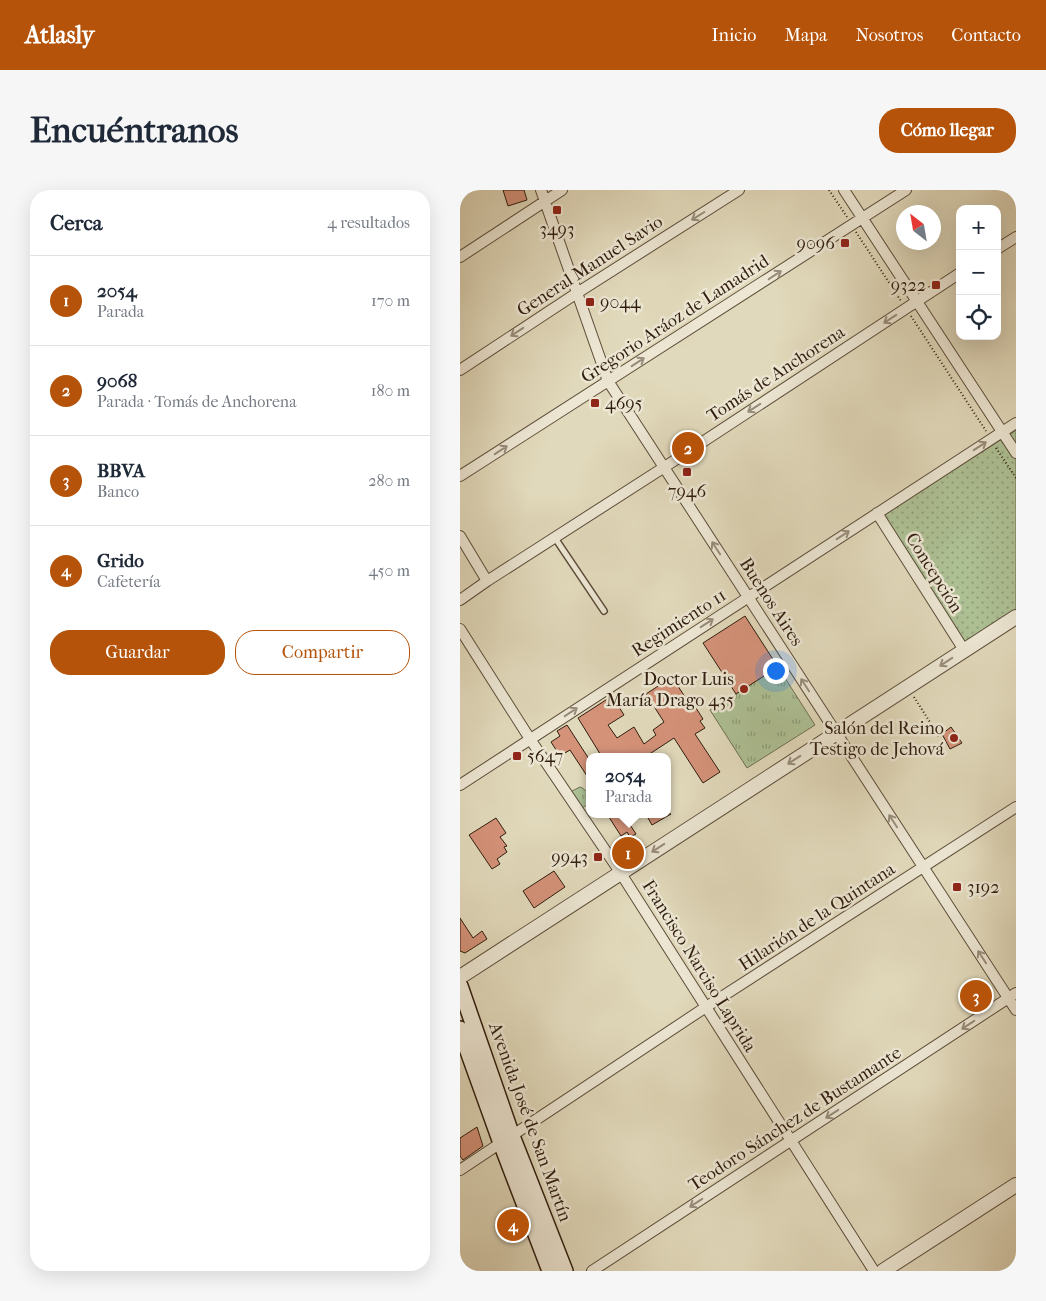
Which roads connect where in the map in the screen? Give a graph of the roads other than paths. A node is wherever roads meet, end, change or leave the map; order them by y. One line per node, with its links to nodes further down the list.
1 (541, 190): 6 (street, Buenos Aires)
2 (562, 190): 6 (street)
3 (739, 190): 12 (street, General Manuel Savio, one-way to 12)
4 (844, 190): 7 (street)
5 (906, 190): 7 (street, Gregorio Aráoz de Lamadrid)
6 (545, 201): 10 (street); 12 (street, Buenos Aires)
7 (862, 218): 13 (street); 15 (street, Gregorio Aráoz de Lamadrid, one-way to 7)
8 (1016, 237): 9 (street)
9 (1001, 246)
10 (460, 256)
11 (956, 277): 13 (street, Tomás de Anchorena)
12 (577, 293): 14 (street, General Manuel Savio, one-way to 14); 15 (street, Buenos Aires)
13 (917, 301): 17 (street); 19 (street, Tomás de Anchorena, one-way to 19)
14 (460, 370)
15 (608, 381): 19 (street, Buenos Aires); 20 (street, Gregorio Aráoz de Lamadrid, one-way to 15)
16 (1016, 423): 17 (street, Regimiento 11)
17 (1002, 432): 18 (street); 21 (street, Regimiento 11, one-way to 17)
18 (1016, 453)
19 (664, 468): 23 (street, Tomás de Anchorena); 25 (street, Buenos Aires, one-way to 19)
20 (460, 476)
21 (877, 513): 25 (street, Regimiento 11, one-way to 21); 30 (street, Concepción)
22 (460, 536): 24 (street)
23 (555, 538): 24 (street, Tomás de Anchorena); 27 (lane)
24 (488, 581): 26 (street, Tomás de Anchorena)
25 (748, 597): 31 (street, Buenos Aires, one-way to 25); 32 (street, Regimiento 11, one-way to 25)
26 (460, 600)
27 (604, 611)
28 (1016, 617): 30 (street)
29 (460, 629): 32 (street, Francisco Narciso Laprida)
30 (964, 650): 31 (street, one-way to 31)
31 (836, 733): 35 (street, Buenos Aires, one-way to 31); 36 (street, one-way to 36)
32 (530, 738): 33 (street, Regimiento 11); 36 (street, Francisco Narciso Laprida)
33 (460, 785)
34 (1016, 807): 35 (street, Hilarión de la Quintana)
35 (923, 868): 39 (street, Buenos Aires, one-way to 35); 40 (street, Hilarión de la Quintana)
36 (620, 872): 37 (street); 40 (street, Francisco Narciso Laprida)
37 (460, 977)
38 (460, 986): 43 (main road, Avenida José de San Martín)
39 (1012, 996): 41 (street, Buenos Aires); 44 (street, Teodoro Sánchez de Bustamante, one-way to 44)
40 (706, 1007): 43 (street, Hilarión de la Quintana); 44 (street, Francisco Narciso Laprida)
41 (1016, 1010)
42 (460, 1029): 43 (main road, Avenida José de San Martín)
43 (506, 1140): 45 (street, Hilarión de la Quintana); 47 (main road, Avenida José de San Martín); 48 (main road, Avenida José de San Martín)
44 (791, 1141): 49 (street, Teodoro Sánchez de Bustamante, one-way to 49); 50 (street, Francisco Narciso Laprida)
45 (460, 1170)
46 (1016, 1185): 51 (street)
47 (550, 1271)
48 (565, 1271)
49 (592, 1271)
50 (874, 1271)
51 (883, 1271)

